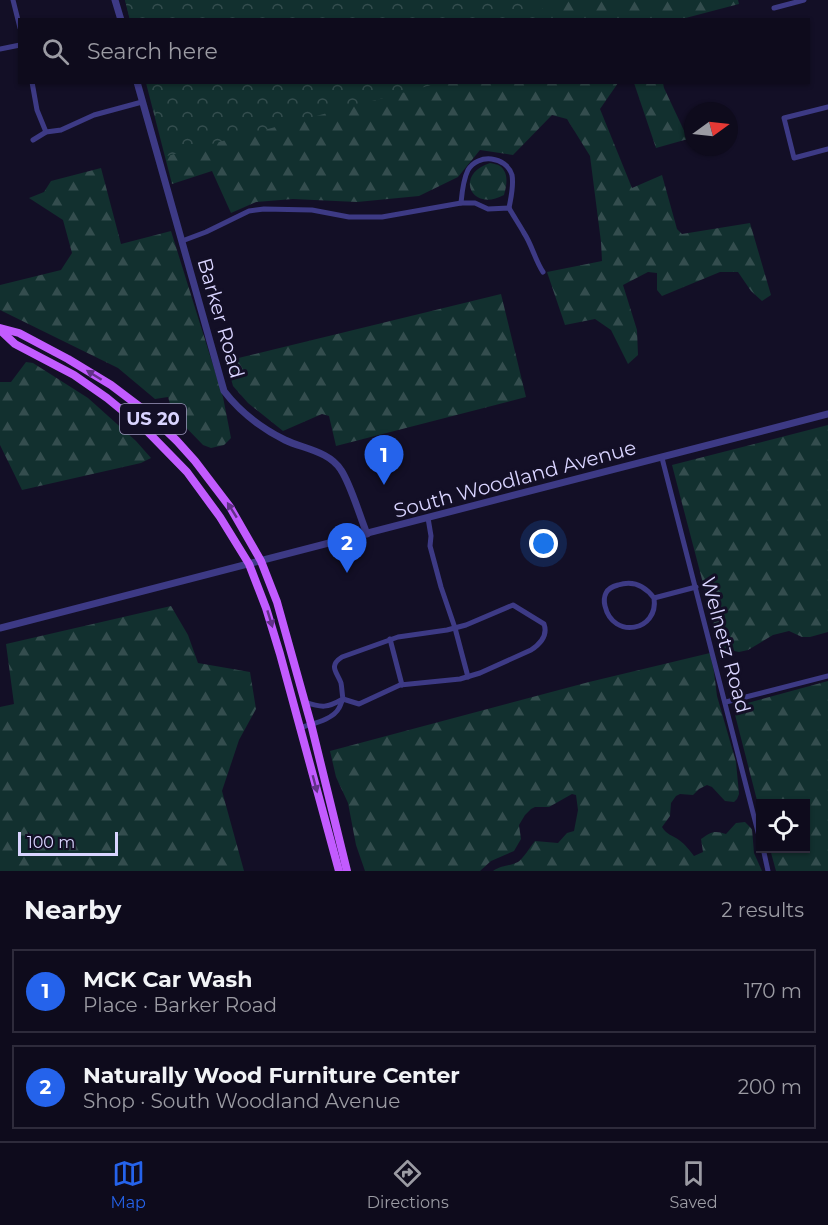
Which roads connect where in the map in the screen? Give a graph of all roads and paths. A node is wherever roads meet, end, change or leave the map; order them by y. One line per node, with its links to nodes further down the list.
1 (13, 0): 6 (street)
2 (116, 0): 5 (street)
3 (804, 0): 4 (street)
4 (774, 8)
5 (120, 18)
6 (18, 20)
7 (18, 45): 8 (street)
8 (0, 49)
9 (32, 84): 13 (street)
10 (138, 84): 11 (street, Barker Road)
11 (142, 102): 13 (street); 18 (street, Barker Road)
12 (828, 107): 15 (street)
13 (46, 132): 14 (street)
14 (33, 140)
15 (828, 149)
16 (461, 202): 17 (street); 17 (street); 18 (street)
17 (509, 208): 19 (street)
18 (182, 241): 24 (street, Barker Road)
19 (543, 272)
20 (0, 329): 25 (main road, US 20, one-way to 20); 26 (main road, US 20)
21 (828, 414): 22 (street, South Woodland Avenue)
22 (662, 458): 23 (street, South Woodland Avenue); 27 (street, Welnetz Road)
23 (428, 518): 24 (street, South Woodland Avenue); 30 (street)
24 (367, 534): 25 (street, South Woodland Avenue)
25 (261, 561): 26 (street, South Woodland Avenue); 36 (main road, US 20)
26 (249, 564): 29 (street, South Woodland Avenue); 39 (main road, US 20, one-way to 39)
27 (696, 587): 28 (street); 37 (street, Welnetz Road)
28 (654, 598): 28 (street)
29 (0, 628)
30 (455, 628): 31 (street); 32 (street); 32 (street)
31 (390, 639): 34 (street); 35 (street)
32 (468, 676): 34 (street)
33 (828, 676): 37 (street)
34 (402, 685): 35 (street)
35 (343, 699): 36 (street); 38 (street)
36 (305, 702): 38 (main road, US 20)
37 (726, 702): 40 (street, Welnetz Road)
38 (311, 724): 39 (street); 43 (main road, US 20)
39 (299, 728): 42 (main road, US 20, one-way to 42)
40 (756, 824)
41 (764, 853): 44 (street)
42 (339, 871)
43 (347, 871)
44 (768, 871)

